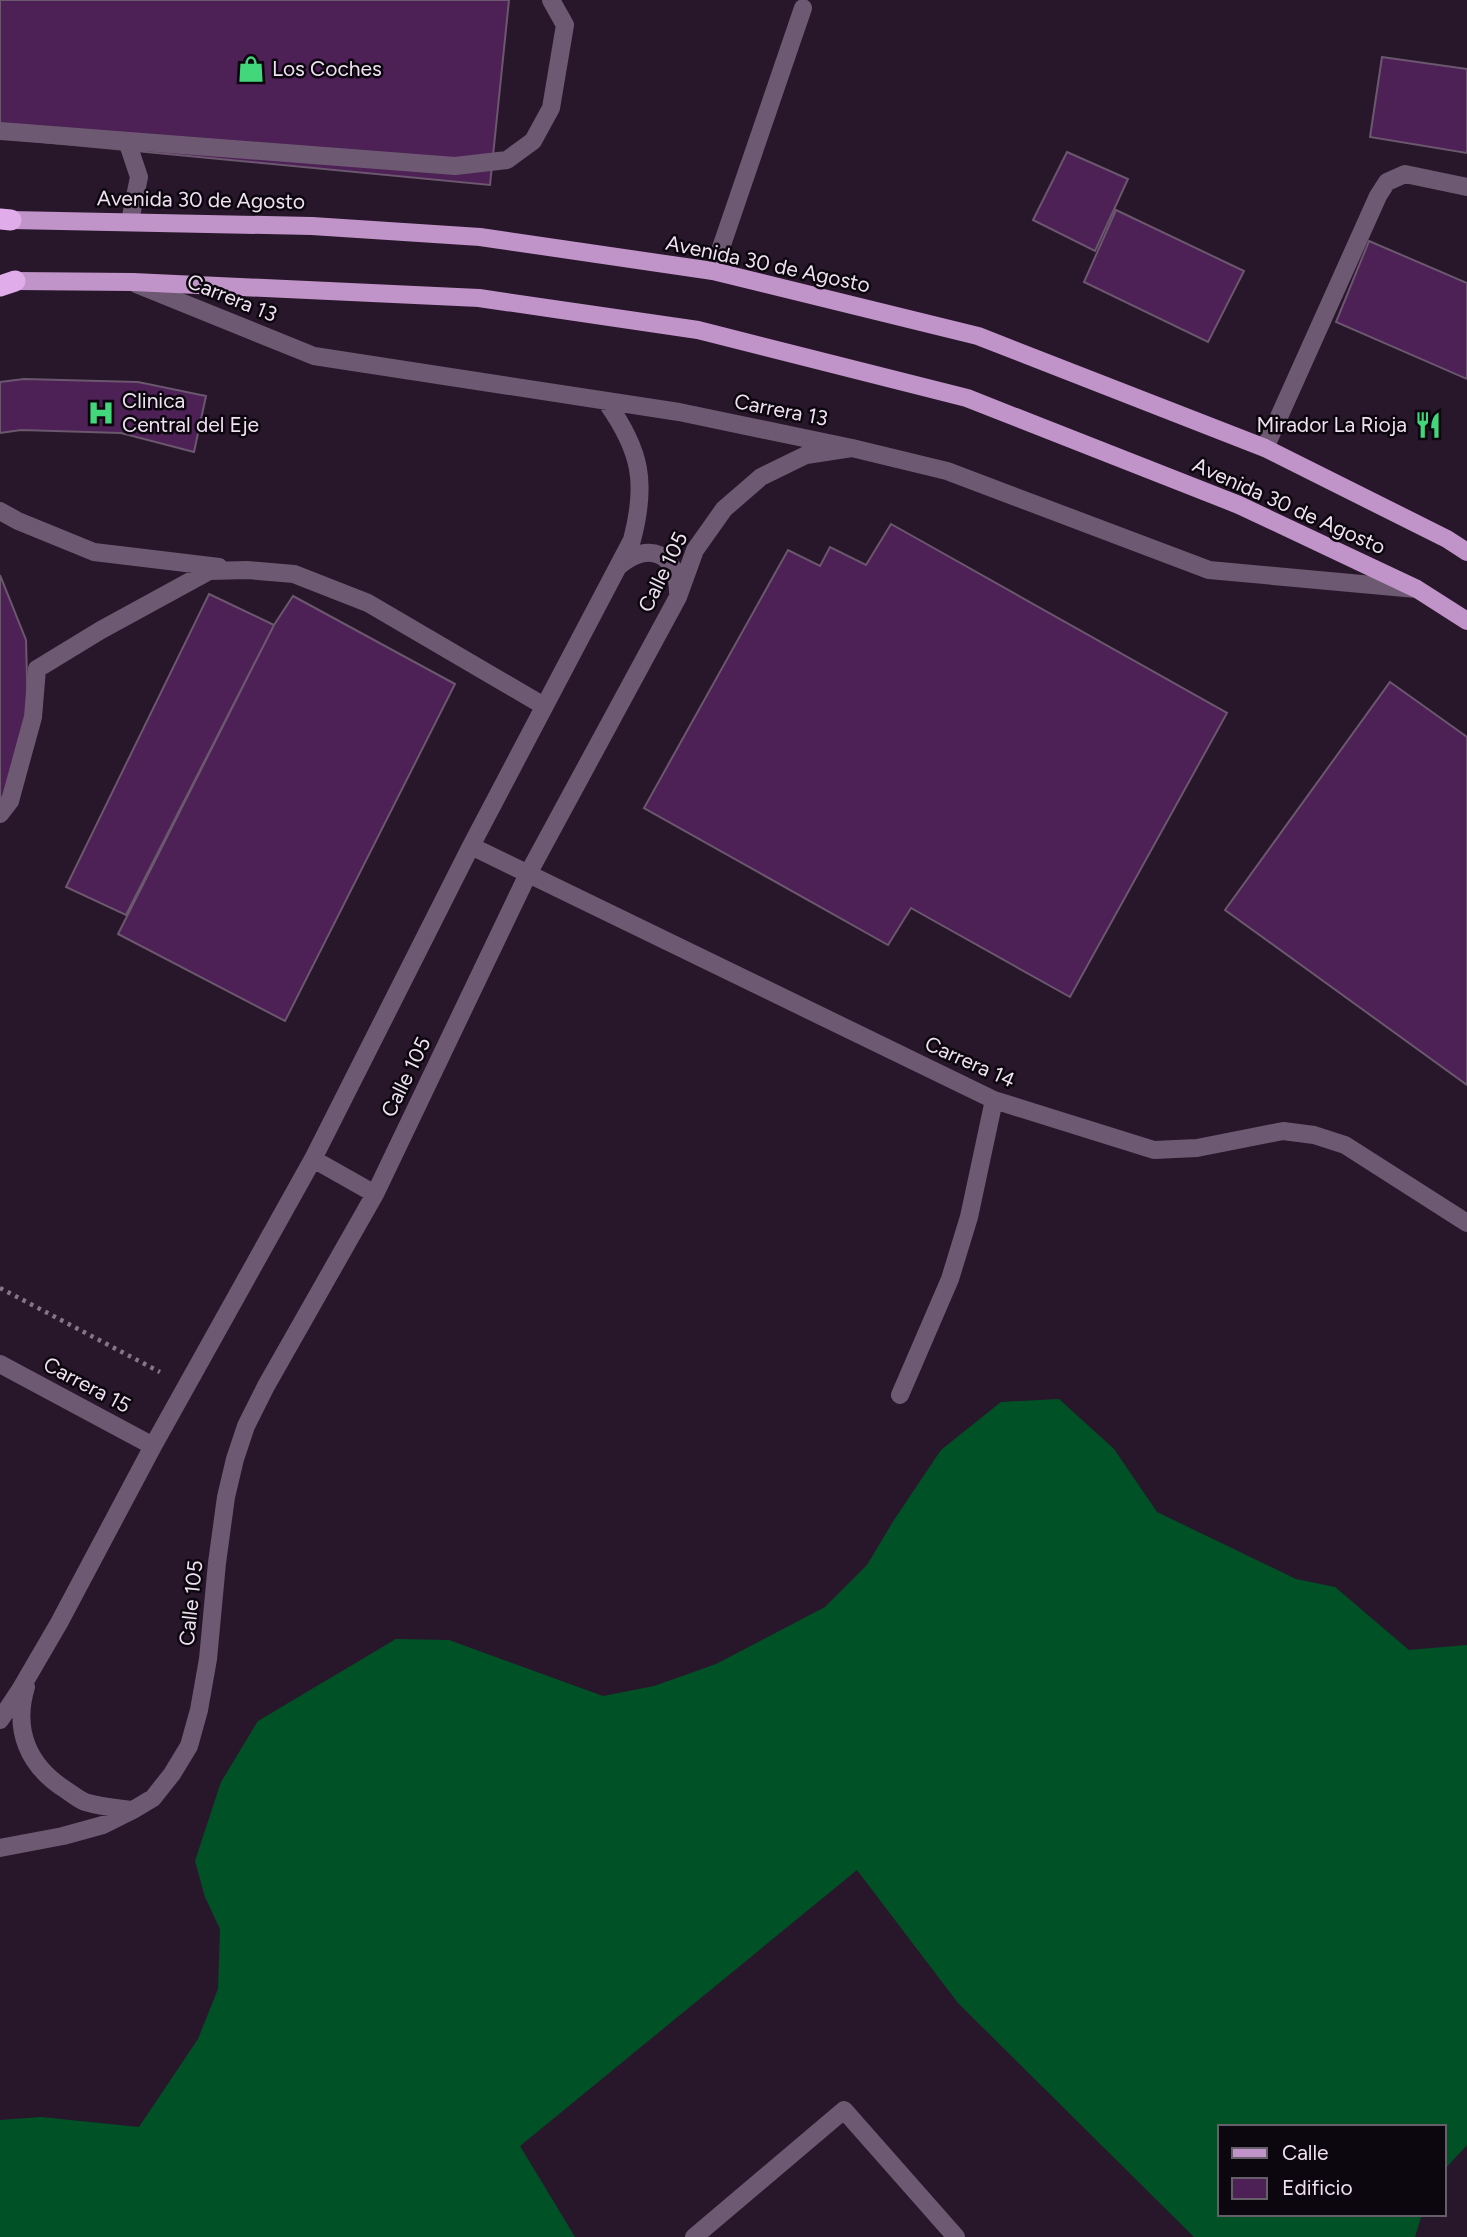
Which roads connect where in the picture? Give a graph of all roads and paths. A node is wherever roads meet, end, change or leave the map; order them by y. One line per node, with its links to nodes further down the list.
1 (551, 0): 4 (street)
2 (803, 8): 8 (street)
3 (0, 131): 4 (street)
4 (127, 141): 7 (street)
5 (1467, 187): 13 (street)
6 (4, 219): 7 (main road, Avenida 30 de Agosto)
7 (130, 221): 8 (main road, Avenida 30 de Agosto)
8 (713, 271): 13 (main road, Avenida 30 de Agosto)
9 (133, 282): 10 (main road, Avenida 30 de Agosto); 11 (street, Carrera 13); 18 (main road, Avenida 30 de Agosto)
10 (5, 283)
11 (607, 403): 12 (street, Carrera 13); 16 (street, Calle 105)
12 (852, 448): 18 (street, Carrera 13); 19 (street, Calle 105)
13 (1265, 448): 15 (main road, Avenida 30 de Agosto)
14 (0, 510): 17 (street)
15 (1467, 552)
16 (619, 566): 19 (street); 21 (street, Calle 105)
17 (247, 570): 21 (street); 22 (street)
18 (1417, 589): 20 (main road, Avenida 30 de Agosto)
19 (678, 597): 24 (street, Calle 105)
20 (1467, 621)
21 (544, 706): 23 (street, Calle 105)
22 (0, 814)
23 (471, 846): 24 (street, Carrera 14); 26 (street, Calle 105)
24 (528, 874): 25 (street, Carrera 14); 27 (street, Calle 105)
25 (994, 1100): 28 (street, Carrera 14); 32 (street)
26 (313, 1159): 27 (street); 31 (street, Calle 105)
27 (375, 1194): 36 (street, Calle 105)
28 (1467, 1223)
29 (0, 1288): 31 (path)
30 (0, 1364): 33 (street, Carrera 15)
31 (187, 1386): 33 (street, Calle 105)
32 (900, 1395)
33 (153, 1447): 34 (street, Calle 105)
34 (32, 1670): 35 (street, Calle 105); 36 (street)
35 (0, 1720)
36 (133, 1810): 37 (street, Calle 105)
37 (0, 1848)
38 (954, 2236): 39 (street)
39 (694, 2237)

